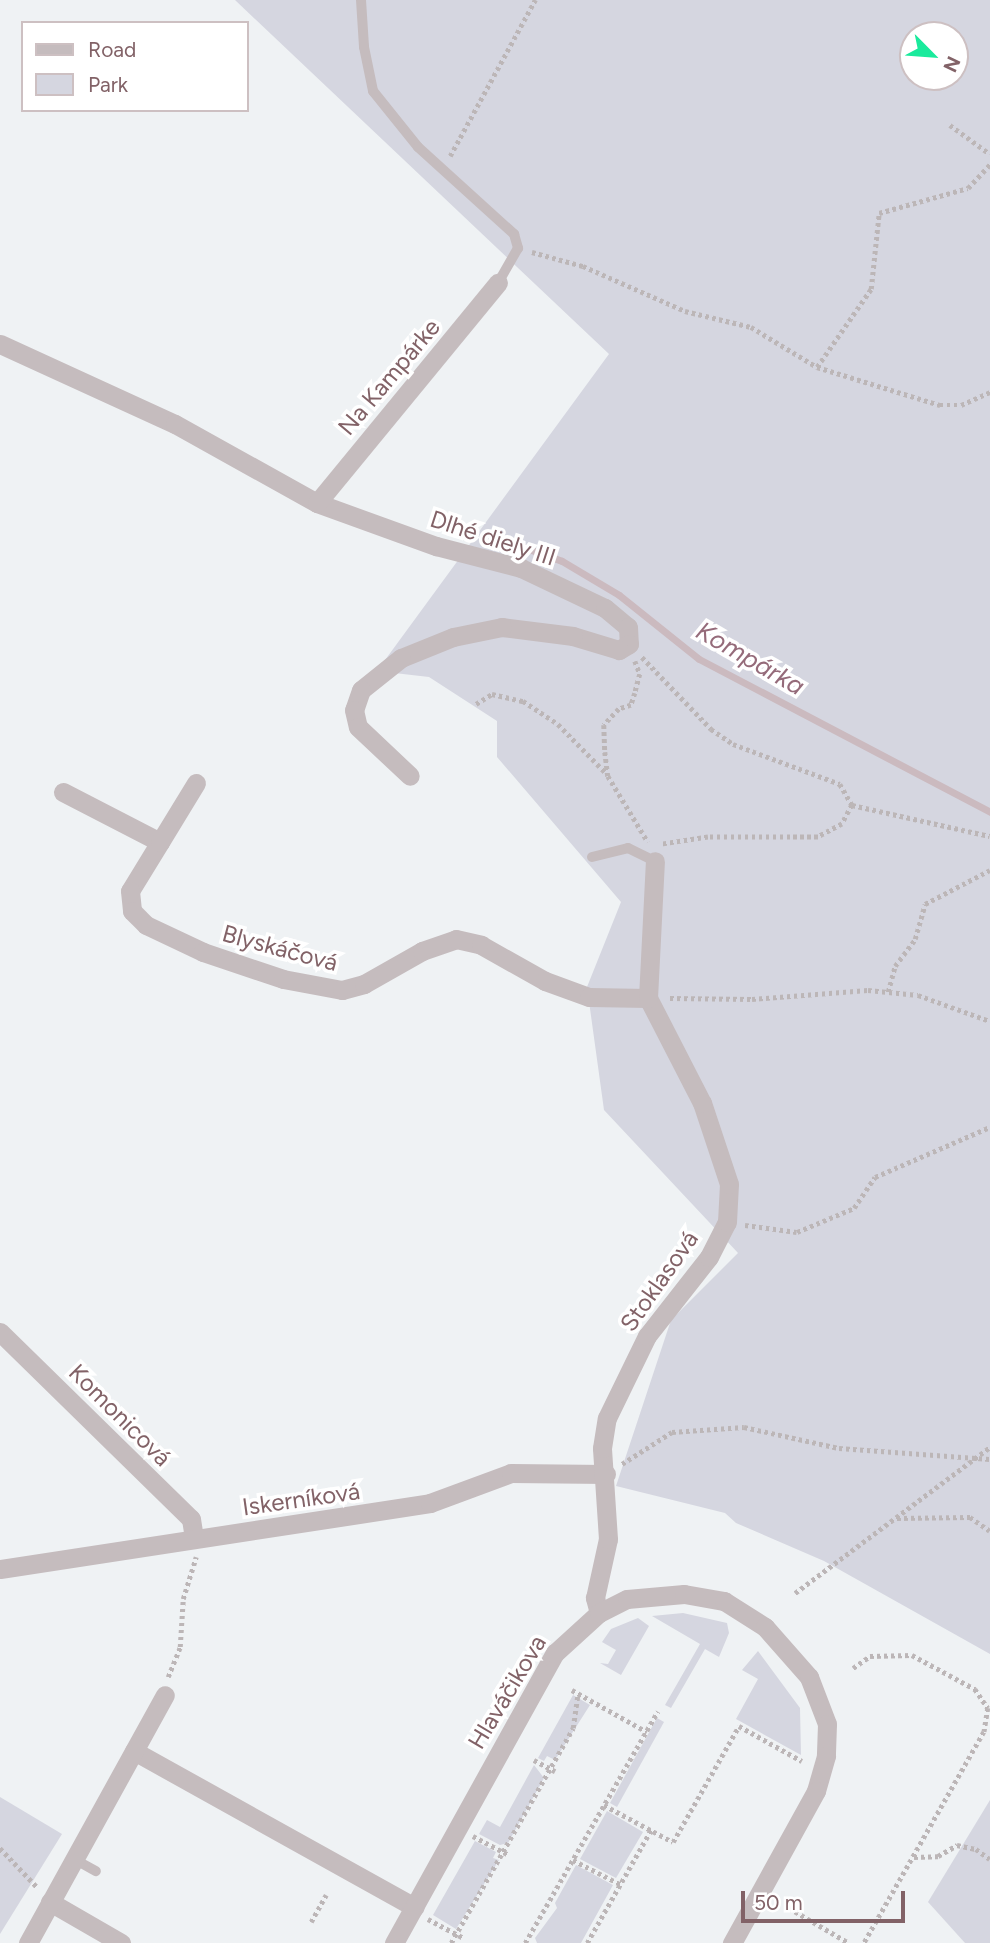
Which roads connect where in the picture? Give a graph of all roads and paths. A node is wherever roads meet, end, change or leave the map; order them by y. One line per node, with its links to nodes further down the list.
1 (361, 0): 6 (lane)
2 (535, 0): 6 (path)
3 (950, 125): 4 (path)
4 (990, 154)
5 (990, 163): 10 (path)
6 (443, 170): 7 (lane)
7 (517, 248): 8 (lane); 10 (path)
8 (498, 283): 12 (street, Na Kampárke)
9 (0, 344): 12 (street, Dlhé diely III)
10 (817, 366): 11 (path)
11 (990, 393)
12 (317, 503): 13 (street, Dlhé diely III)
13 (629, 644): 15 (street); 16 (path); 19 (path)
14 (477, 704): 16 (path)
15 (410, 776)
16 (608, 776): 23 (path)
17 (196, 783): 21 (street, Blyskáčová)
18 (63, 792): 21 (street)
19 (852, 804): 20 (path); 23 (path)
20 (990, 836)
21 (160, 842): 26 (street, Blyskáčová)
22 (592, 857): 23 (lane)
23 (655, 861): 26 (street)
24 (990, 870): 25 (path)
25 (888, 992): 26 (path); 27 (path)
26 (648, 998): 29 (street, Stoklasová)
27 (990, 1021)
28 (990, 1127): 29 (path)
29 (727, 1222): 34 (street, Stoklasová)
30 (0, 1332): 37 (street, Komonicová)
31 (990, 1447): 32 (path)
32 (975, 1460): 33 (path); 34 (path); 35 (path)
33 (990, 1460)
34 (606, 1474): 37 (street, Iskerníková); 40 (street, Stoklasová)
35 (896, 1518): 36 (path); 39 (path)
36 (990, 1531)
37 (194, 1539): 38 (street, Iskerníková); 44 (path)
38 (0, 1569)
39 (796, 1593)
40 (599, 1613): 66 (street, Hlaváčikova); 78 (street, Hlaváčikova)
41 (853, 1668): 47 (path)
42 (572, 1690): 43 (path)
43 (578, 1694): 46 (path); 52 (path)
44 (165, 1695): 49 (street)
45 (659, 1710): 46 (path)
46 (647, 1732): 53 (path)
47 (982, 1737): 48 (path); 58 (path)
48 (990, 1741)
49 (134, 1751): 59 (street); 66 (street)
50 (534, 1760): 52 (path)
51 (802, 1761): 54 (path)
52 (553, 1770): 57 (path)
53 (604, 1805): 54 (path); 61 (path)
54 (651, 1830): 63 (path)
55 (482, 1840): 57 (path)
56 (0, 1848): 65 (path)
57 (507, 1853): 70 (path)
58 (913, 1857): 60 (path); 80 (path)
59 (74, 1859): 62 (lane); 65 (street)
60 (990, 1859)
61 (573, 1860): 63 (path); 76 (path)
62 (96, 1871)
63 (620, 1885): 77 (path)
64 (326, 1895): 68 (path)
65 (50, 1902): 72 (street); 73 (street)
66 (414, 1907): 74 (street, Hlaváčikova)
67 (789, 1908): 79 (path)
68 (311, 1922)
69 (434, 1922): 70 (path)
70 (456, 1934): 71 (path); 75 (path)
71 (463, 1938)
72 (28, 1943)
73 (121, 1943)
74 (394, 1943)
75 (452, 1943)
76 (525, 1943)
77 (587, 1943)
78 (732, 1943)
79 (849, 1943)
80 (864, 1943)

